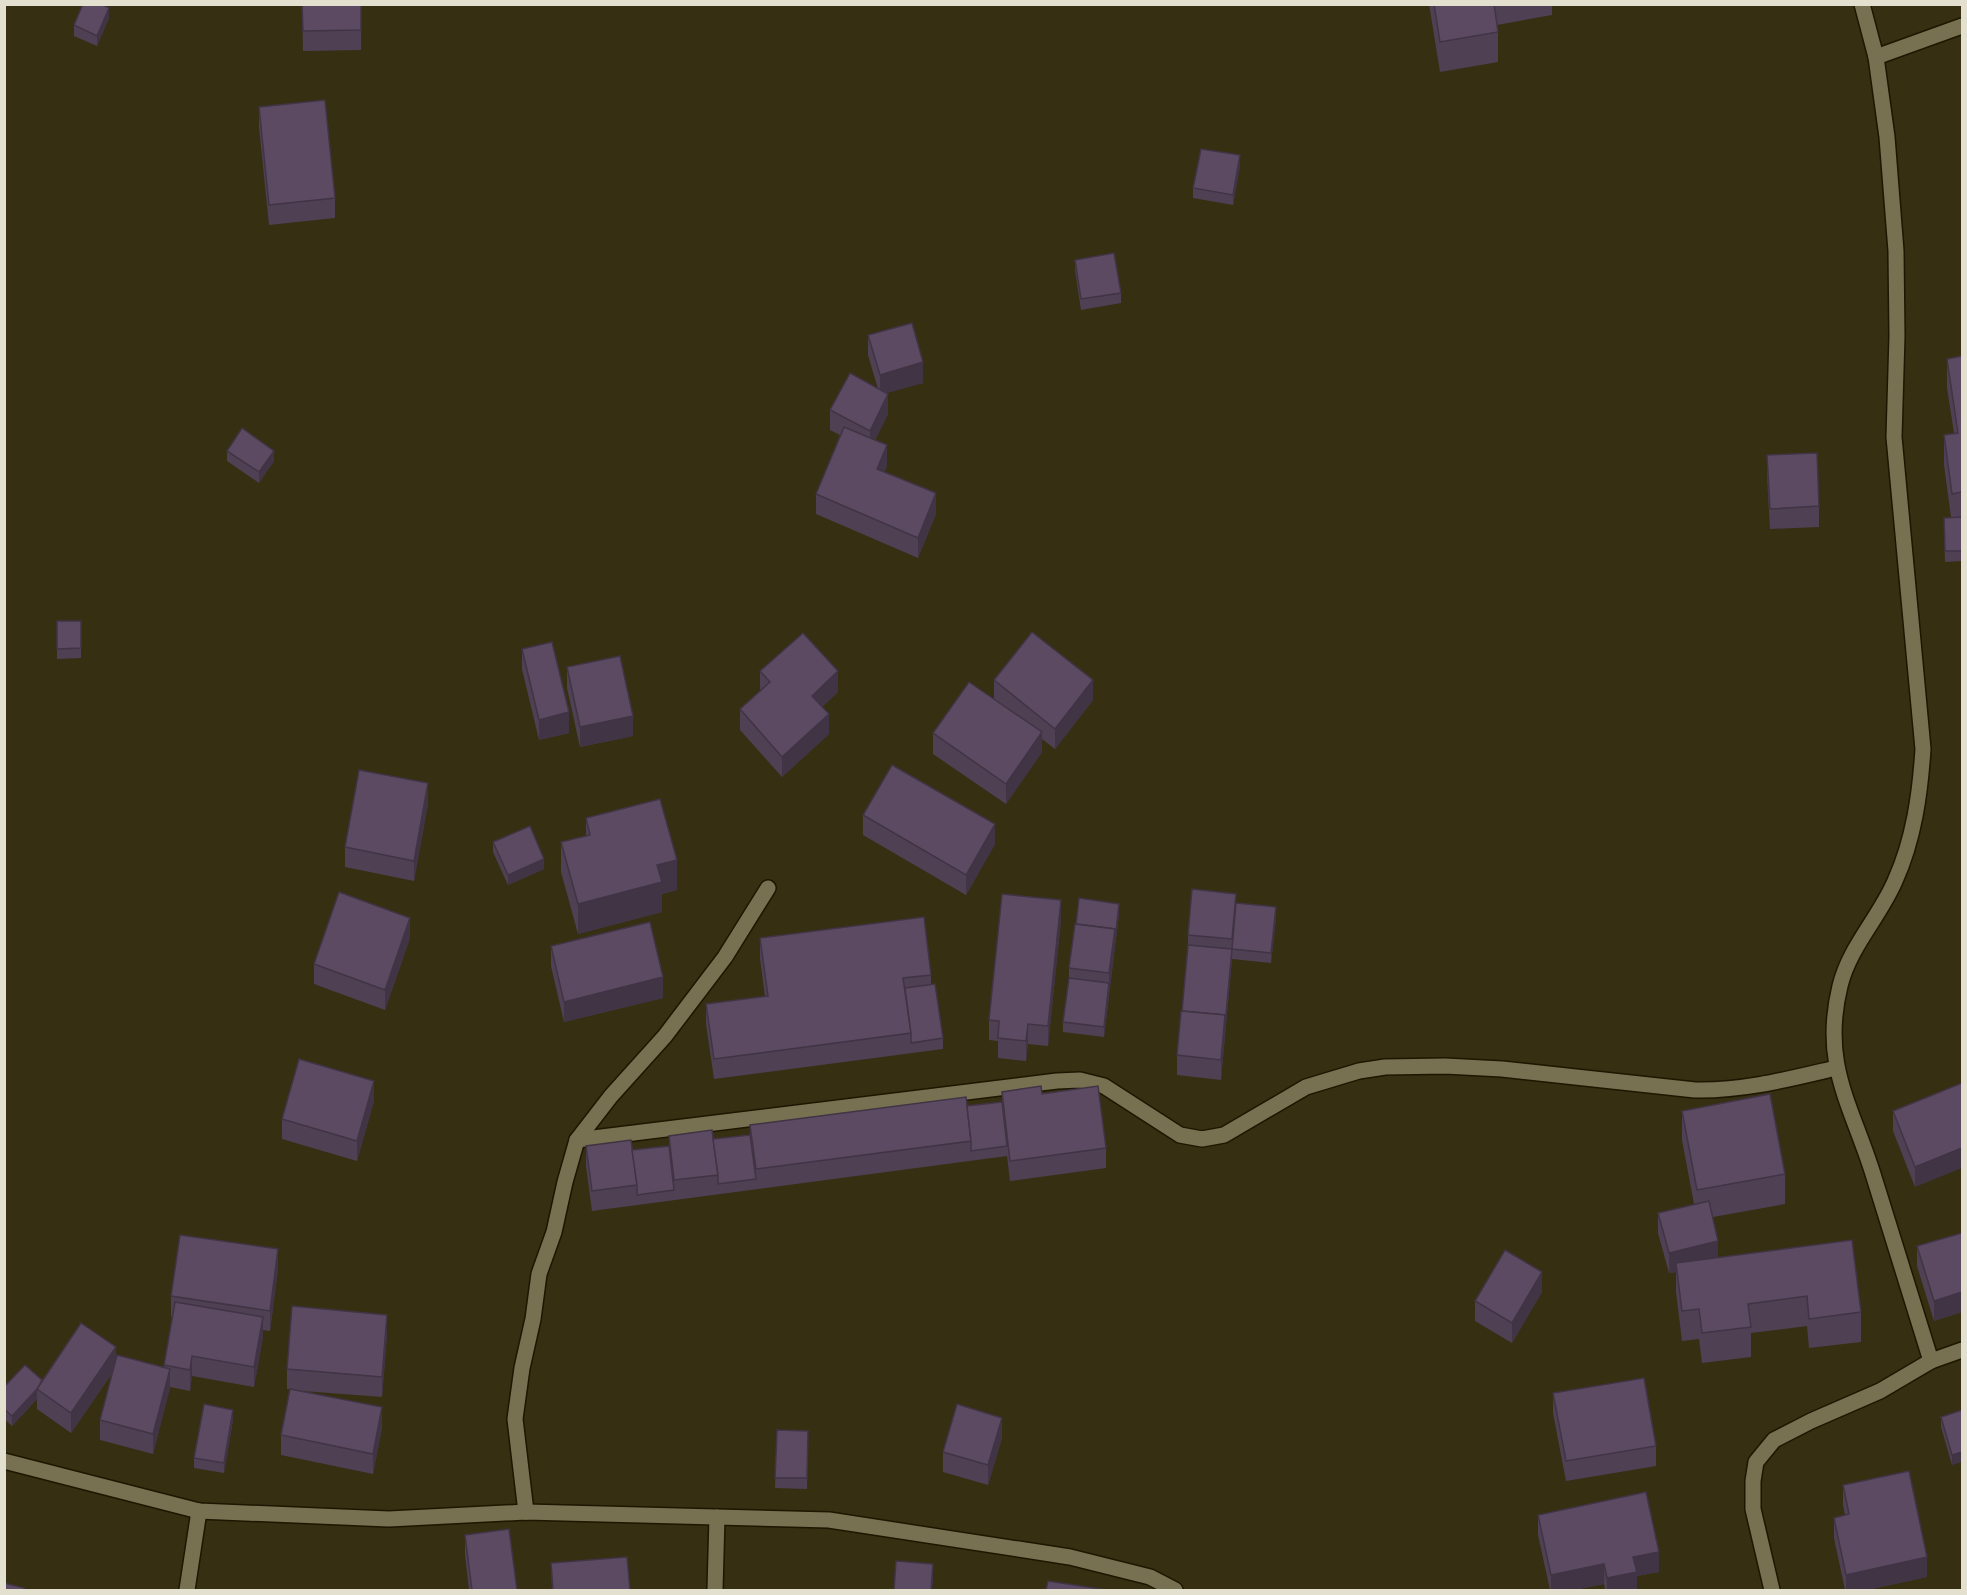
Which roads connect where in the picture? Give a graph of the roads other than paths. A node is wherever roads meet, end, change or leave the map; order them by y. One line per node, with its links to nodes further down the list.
1 (1862, 4): 3 (street)
2 (1962, 26): 3 (street)
3 (1876, 57): 5 (street)
4 (768, 888): 6 (street)
5 (1836, 1068): 6 (street); 8 (street)
6 (577, 1140): 11 (street)
7 (1962, 1350): 8 (street)
8 (1931, 1361): 16 (street)
9 (4, 1461): 10 (street)
10 (199, 1512): 11 (street); 13 (street)
11 (526, 1512): 12 (street)
12 (717, 1517): 14 (street); 15 (street)
13 (187, 1590)
14 (716, 1590)
15 (1175, 1590)
16 (1772, 1590)

